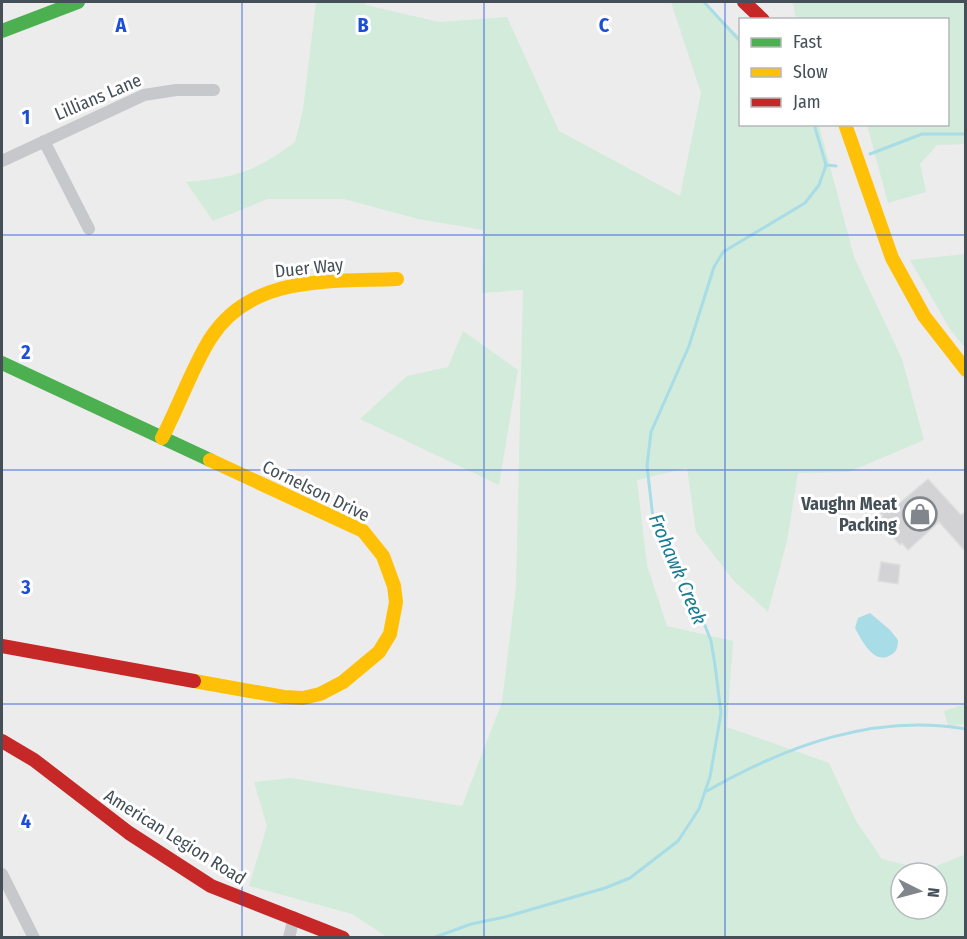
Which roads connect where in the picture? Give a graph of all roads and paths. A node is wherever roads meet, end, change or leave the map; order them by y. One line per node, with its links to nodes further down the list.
1 (744, 2): 3 (street)
2 (69, 3): 4 (street)
3 (762, 18)
4 (2, 30)
5 (214, 90): 7 (street, Lillians Lane)
6 (846, 126): 12 (street)
7 (44, 141): 8 (street, Lillians Lane); 9 (street)
8 (2, 161)
9 (89, 229)
10 (397, 279): 13 (street, Duer Way)
11 (2, 363): 13 (street, Cornelson Drive)
12 (966, 370)
13 (162, 438): 14 (street, Cornelson Drive)
14 (2, 646)
15 (2, 741): 17 (street, American Legion Road)
16 (2, 874): 18 (street)
17 (294, 917): 19 (street); 20 (street, American Legion Road)
18 (34, 938)
19 (289, 938)
20 (343, 938)

